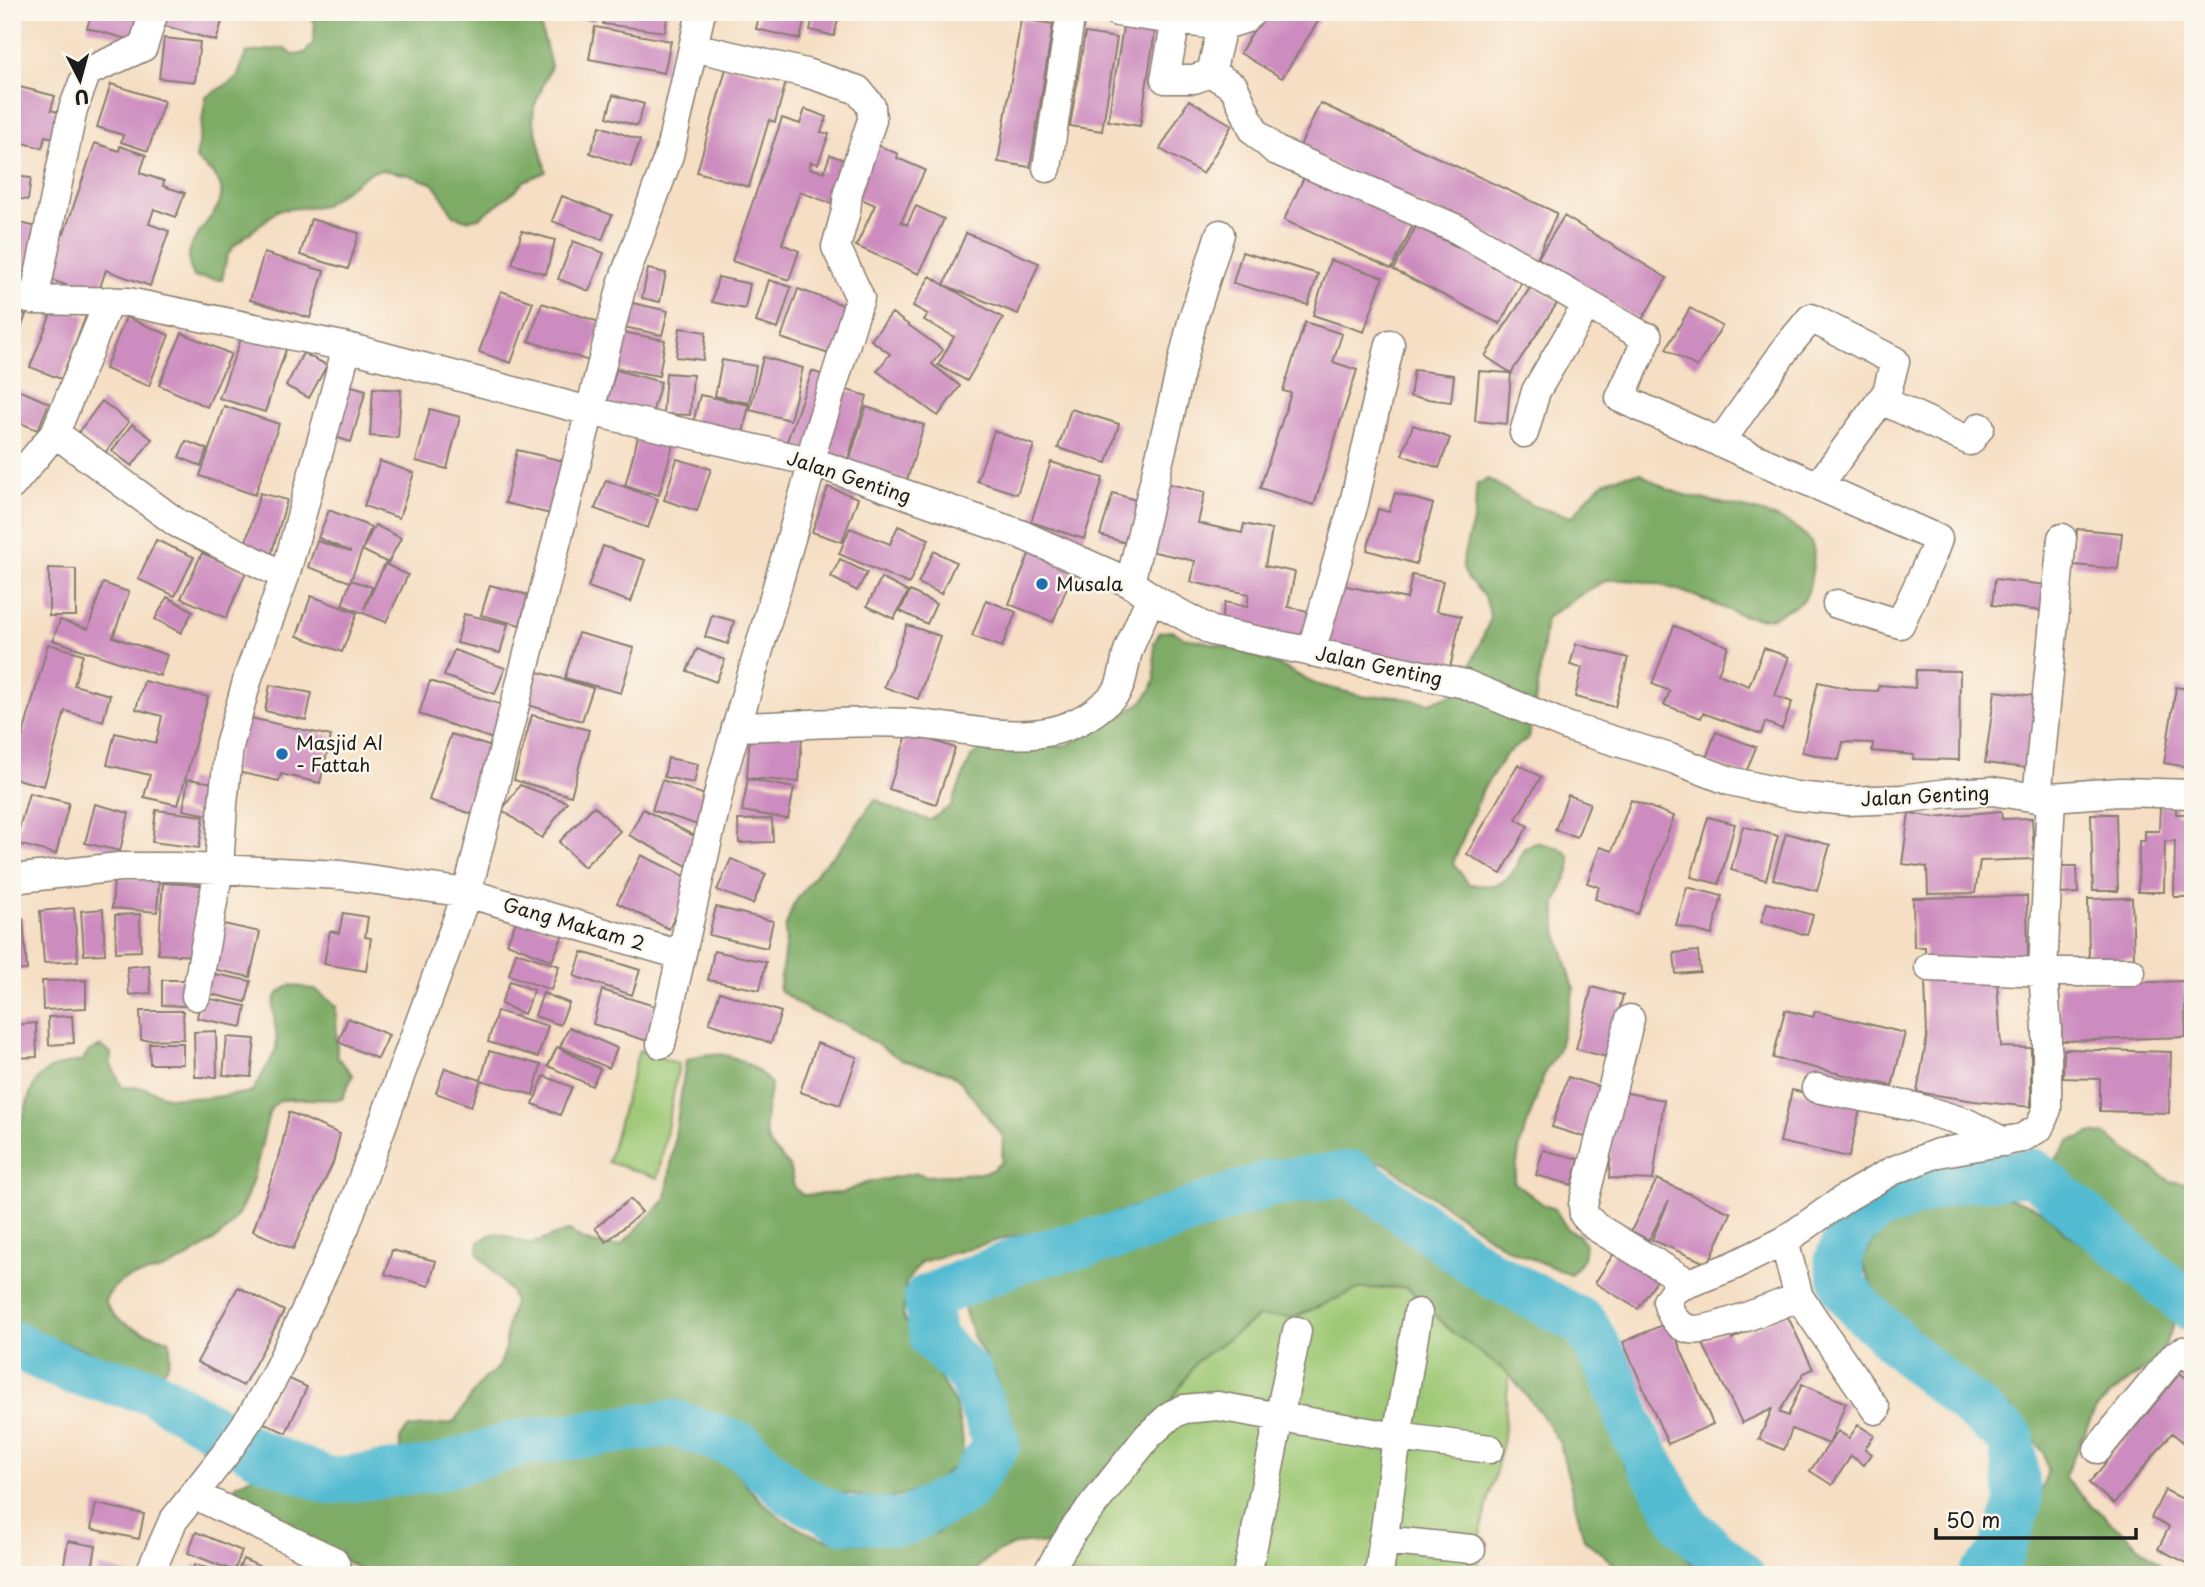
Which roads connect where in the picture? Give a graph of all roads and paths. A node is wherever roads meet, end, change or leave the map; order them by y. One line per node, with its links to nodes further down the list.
1 (155, 12): 12 (street)
2 (701, 12): 8 (street)
3 (1071, 12): 10 (street)
4 (1117, 12): 6 (street)
5 (1252, 12): 7 (street)
6 (1176, 20): 7 (street); 9 (street)
7 (1222, 26): 9 (street)
8 (693, 47): 18 (street); 23 (street)
9 (1212, 73): 14 (street)
10 (1047, 168)
11 (1220, 234): 28 (street)
12 (23, 298): 13 (street, Jalan Genting)
13 (109, 301): 16 (street, Jalan Genting); 20 (street)
14 (1587, 304): 21 (street); 22 (street)
15 (1391, 344): 30 (street)
16 (347, 347): 18 (street, Jalan Genting); 27 (street)
17 (1881, 400): 19 (street); 22 (street); 25 (street)
18 (589, 411): 23 (street, Jalan Genting); 36 (street)
19 (1980, 428)
20 (55, 433): 24 (street); 27 (street)
21 (1524, 433)
22 (1720, 443): 25 (street)
23 (813, 462): 28 (street, Jalan Genting); 31 (street)
24 (12, 485)
25 (1818, 486): 29 (street)
26 (2062, 538): 33 (street)
27 (285, 576): 34 (street)
28 (1141, 590): 30 (street, Jalan Genting); 31 (street)
29 (1837, 604)
30 (1311, 652): 33 (street, Jalan Genting)
31 (736, 727): 37 (street)
32 (2193, 794): 33 (street, Jalan Genting)
33 (2044, 797): 39 (street)
34 (219, 869): 35 (street, Gang Makam 2); 36 (street, Gang Makam 2); 41 (street)
35 (12, 880)
36 (467, 893): 37 (street, Gang Makam 2); 57 (street)
37 (681, 956): 43 (street)
38 (1929, 967): 39 (street)
39 (2043, 972): 40 (street); 45 (street)
40 (2131, 972)
41 (196, 996)
42 (1630, 1019): 47 (street)
43 (662, 1044)
44 (1816, 1088): 45 (street)
45 (2004, 1142): 46 (street)
46 (1784, 1241): 47 (street); 48 (street)
47 (1689, 1283): 48 (street)
48 (1799, 1297): 52 (street)
49 (1418, 1313): 54 (street)
50 (1297, 1331): 53 (street)
51 (2193, 1359): 55 (street)
52 (1876, 1410)
53 (1280, 1416): 54 (street); 62 (street); 63 (street)
54 (1397, 1437): 56 (street); 58 (street)
55 (2098, 1448)
56 (1490, 1449)
57 (193, 1494): 60 (street); 61 (street)
58 (1383, 1540): 59 (street); 64 (street)
59 (1471, 1549)
60 (149, 1575)
61 (334, 1575)
62 (1046, 1575)
63 (1247, 1575)
64 (1379, 1575)

